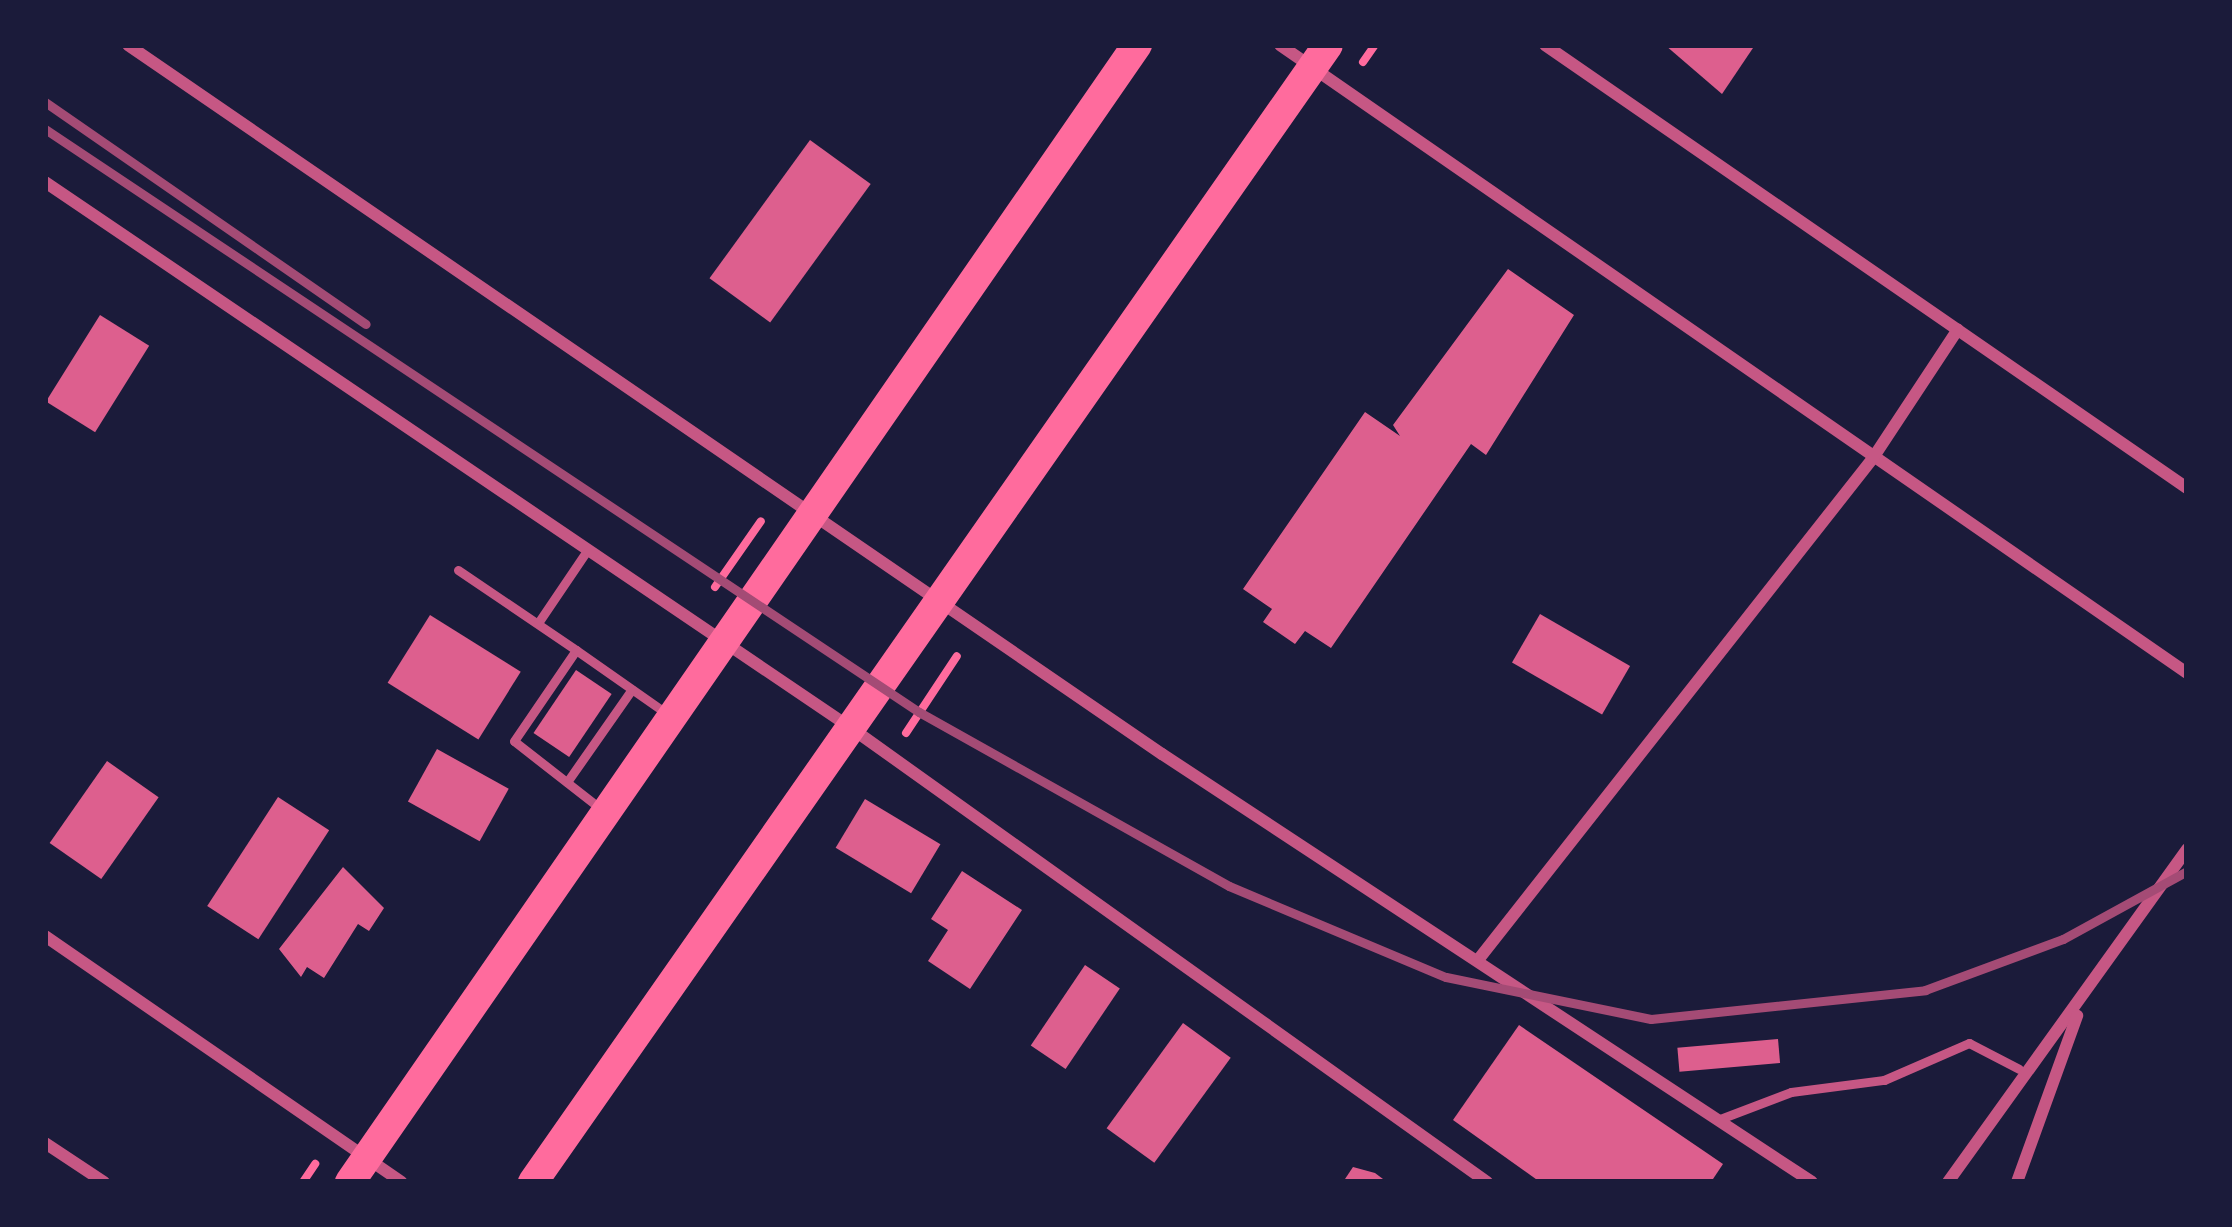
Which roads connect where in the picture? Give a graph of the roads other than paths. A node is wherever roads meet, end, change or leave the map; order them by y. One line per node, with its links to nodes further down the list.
1 (128, 45): 10 (street)
2 (1137, 45): 10 (main road)
3 (1280, 45): 5 (street)
4 (1546, 45): 7 (street)
5 (1320, 56): 8 (street); 13 (main road)
6 (45, 182): 11 (street)
7 (1958, 329): 8 (street); 9 (street)
8 (1873, 458): 17 (street); 25 (street)
9 (2187, 488)
10 (815, 511): 13 (street); 15 (main road)
11 (586, 552): 14 (lane); 15 (street)
12 (458, 570): 14 (lane)
13 (941, 599): 20 (main road); 25 (street)
14 (538, 623): 16 (lane)
15 (725, 643): 19 (main road); 20 (street)
16 (576, 650): 18 (lane); 21 (lane)
17 (2187, 673)
18 (632, 689): 19 (lane); 21 (lane)
19 (673, 718): 22 (main road)
20 (854, 730): 33 (main road); 34 (street)
21 (567, 782): 22 (lane)
22 (605, 813): 30 (main road)
23 (2187, 849): 26 (street)
24 (45, 936): 30 (street)
25 (1478, 959): 28 (street)
26 (2080, 1009): 27 (street); 37 (street)
27 (2019, 1069): 28 (lane); 36 (street)
28 (1720, 1120): 35 (street)
29 (45, 1142): 31 (street)
30 (359, 1170): 32 (street)
31 (104, 1182)
32 (400, 1182)
33 (533, 1182)
34 (1486, 1182)
35 (1812, 1182)
36 (1948, 1182)
37 (2018, 1182)

